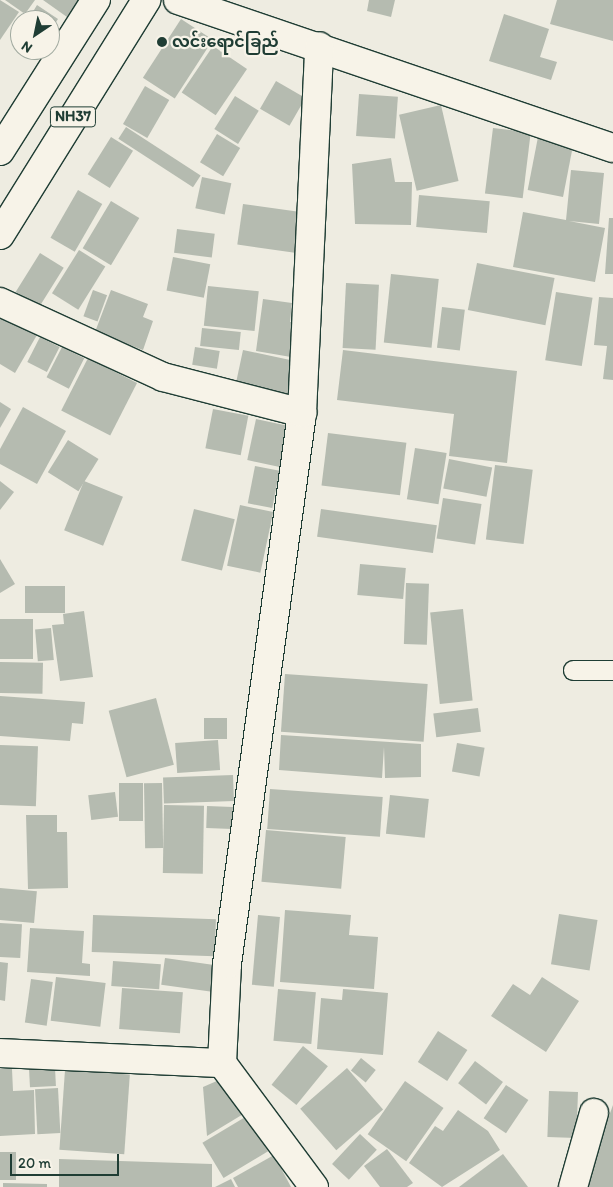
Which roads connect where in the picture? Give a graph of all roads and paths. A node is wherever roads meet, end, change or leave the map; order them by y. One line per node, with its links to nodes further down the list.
1 (96, 0): 6 (main road, NH37)
2 (146, 0): 7 (main road, NH37)
3 (178, 0): 4 (main road)
4 (319, 46): 5 (main road); 9 (main road)
5 (613, 148)
6 (0, 151)
7 (0, 235)
8 (0, 302): 9 (main road)
9 (302, 413): 13 (main road)
10 (573, 670): 11 (lane)
11 (613, 670)
12 (0, 1053): 13 (main road)
13 (222, 1063): 15 (main road)
14 (594, 1113): 16 (main road)
15 (314, 1187)
16 (572, 1187)

